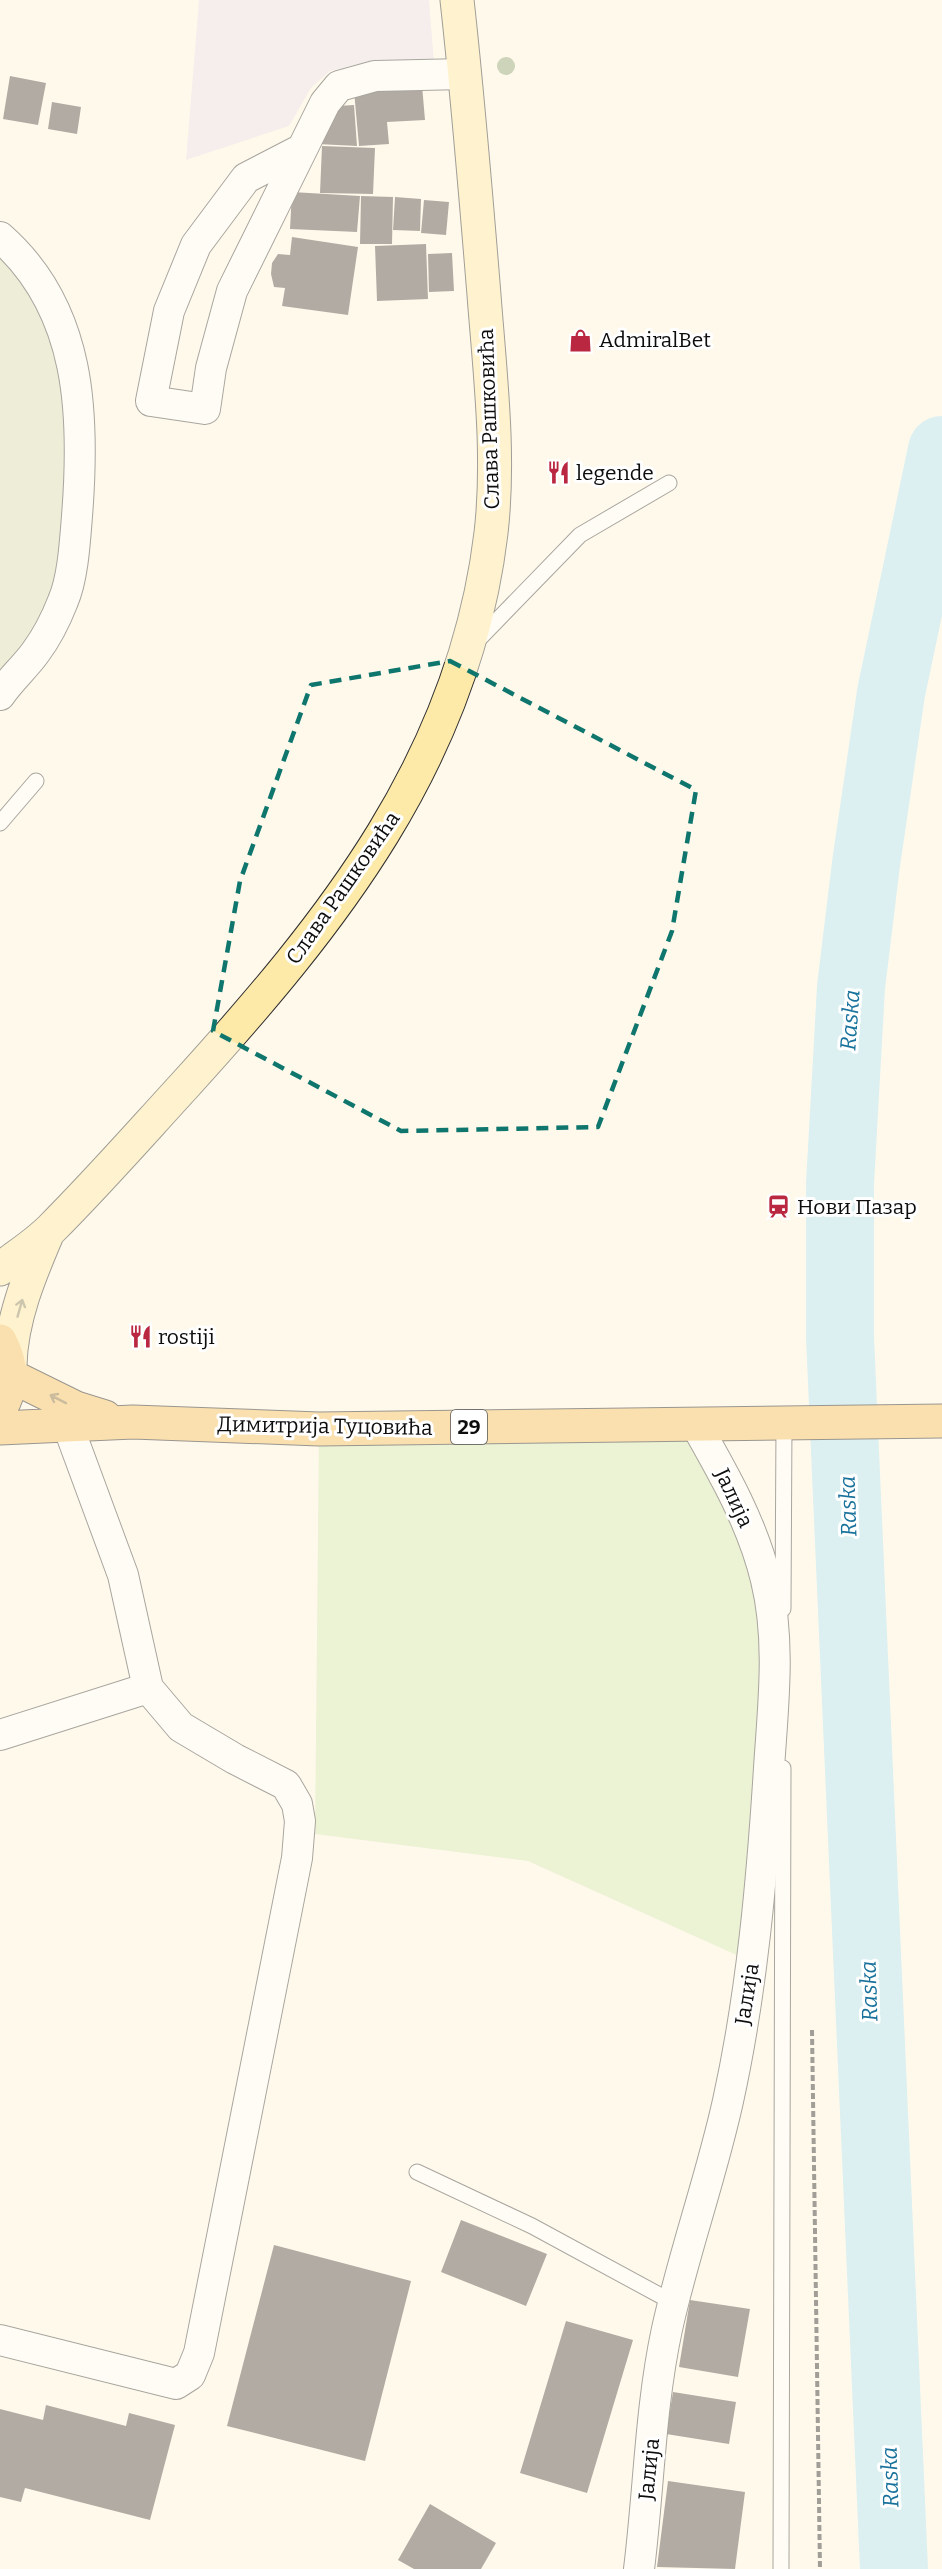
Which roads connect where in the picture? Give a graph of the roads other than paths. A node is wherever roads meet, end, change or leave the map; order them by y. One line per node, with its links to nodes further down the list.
1 (457, 0): 2 (main road, Слава Рашковића)
2 (465, 74): 3 (street); 6 (main road, Слава Рашковића)
3 (302, 149): 3 (street)
4 (1, 238): 7 (street)
5 (669, 483): 6 (lane)
6 (468, 650): 10 (main road, Слава Рашковића)
7 (0, 695)
8 (36, 781): 9 (lane)
9 (0, 823)
10 (48, 1232): 11 (main road); 12 (main road, one-way to 10)
11 (0, 1269)
12 (7, 1361): 13 (main road); 15 (main road, one-way to 12)
13 (0, 1409)
14 (942, 1421): 16 (main road, 29)
15 (134, 1422): 17 (main road, 29); 18 (main road, Димитрија Туцовића / 29)
16 (794, 1423): 18 (main road, Димитрија Туцовића / 29); 26 (lane)
17 (68, 1425): 19 (main road, 29); 20 (street)
18 (696, 1425): 23 (street, Јалија)
19 (0, 1428)
20 (148, 1688): 21 (street); 24 (street)
21 (0, 1735)
22 (417, 2172): 23 (lane)
23 (674, 2303): 25 (street, Јалија)
24 (0, 2340)
25 (639, 2569)
26 (781, 2569)

